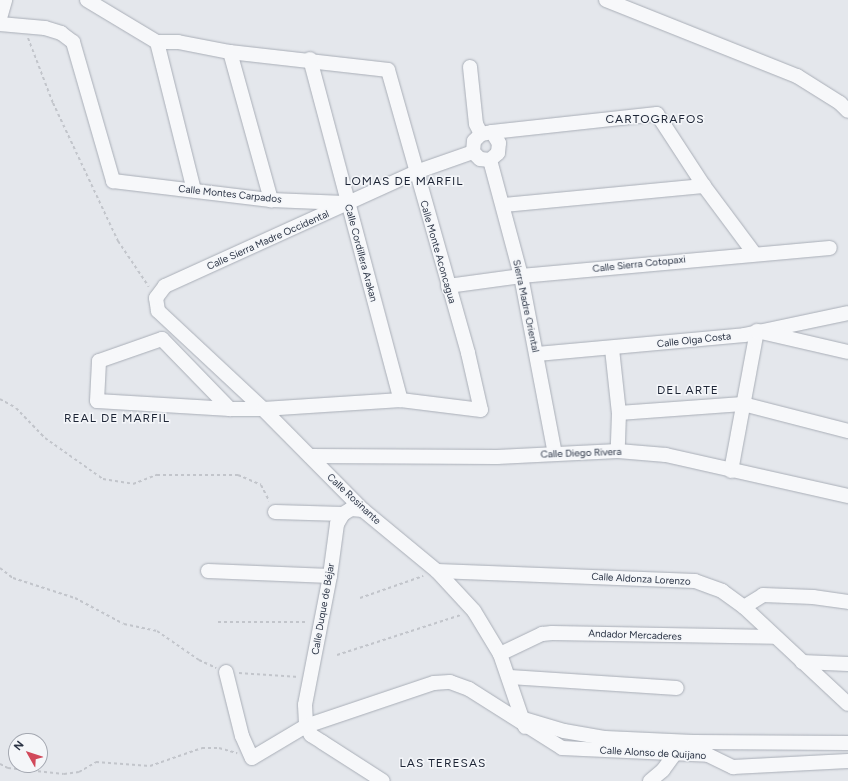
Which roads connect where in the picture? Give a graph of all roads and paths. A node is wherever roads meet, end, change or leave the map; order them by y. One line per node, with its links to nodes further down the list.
1 (5, 0): 4 (street)
2 (87, 0): 7 (street)
3 (606, 0): 11 (street)
4 (0, 18)
5 (0, 24): 6 (street)
6 (24, 28): 17 (street, Calle Montes Carpados); 25 (path)
7 (157, 42): 8 (street); 17 (street)
8 (230, 52): 9 (street); 18 (street)
9 (310, 59): 15 (street, Calle Monte Aconcagua); 19 (street, Calle Cordillera Arakan)
10 (470, 67): 12 (street)
11 (848, 111)
12 (487, 133): 13 (street); 14 (street); 16 (street)
13 (473, 152): 14 (street); 15 (street, Calle Sierra Madre Occidental)
14 (490, 160): 20 (street, Sierra Madre Oriental)
15 (416, 172): 19 (street, Calle Sierra Madre Occidental); 24 (street, Calle Monte Aconcagua)
16 (704, 186): 20 (street); 22 (street)
17 (194, 190): 18 (street, Calle Montes Carpados)
18 (271, 200): 19 (street, Calle Montes Carpados)
19 (347, 203): 25 (street, Calle Sierra Madre Occidental); 32 (street, Calle Cordillera Arakan)
20 (503, 205): 23 (street, Sierra Madre Oriental)
21 (830, 248): 22 (street, Calle Sierra Cotopaxi)
22 (754, 253): 23 (street, Calle Sierra Cotopaxi)
23 (520, 276): 24 (street, Calle Sierra Cotopaxi); 30 (street, Sierra Madre Oriental)
24 (448, 286): 32 (street, Calle Monte Aconcagua)
25 (156, 298): 35 (street, Calle Rosinante)
26 (848, 313): 27 (street, Calle Olga Costa)
27 (757, 331): 28 (street, Calle Olga Costa); 29 (street); 33 (street)
28 (612, 349): 30 (street, Calle Olga Costa); 36 (street)
29 (848, 352)
30 (537, 354): 39 (street, Sierra Madre Oriental)
31 (0, 399): 44 (path)
32 (401, 400): 35 (street)
33 (743, 404): 36 (street); 37 (street); 41 (street)
34 (230, 408): 34 (street); 35 (street)
35 (263, 409): 40 (street, Calle Rosinante)
36 (619, 413): 38 (street)
37 (848, 431)
38 (618, 451): 39 (street, Calle Diego Rivera); 41 (street, Calle Diego Rivera)
39 (555, 454): 40 (street, Calle Diego Rivera)
40 (310, 456): 43 (street, Calle Rosinante)
41 (732, 471): 42 (street, Calle Diego Rivera)
42 (848, 496)
43 (363, 510): 45 (street); 48 (street, Calle Rosinante)
44 (275, 512): 45 (street)
45 (343, 514): 49 (street, Calle Duque de Béjar)
46 (0, 568): 61 (path)
47 (208, 571): 49 (street)
48 (437, 571): 50 (path); 52 (street, Calle Aldonza Lorenzo); 53 (street, Calle Rosinante)
49 (330, 576): 55 (street, Calle Duque de Béjar)
50 (360, 598)
51 (848, 602): 52 (street)
52 (744, 607): 56 (street, Calle Aldonza Lorenzo)
53 (474, 611): 57 (street, Calle Rosinante); 58 (path)
54 (218, 622): 55 (path)
55 (320, 622): 63 (street, Calle Duque de Béjar)
56 (774, 637): 57 (street, Andador Mercaderes); 59 (street, Calle Aldonza Lorenzo)
57 (500, 654): 62 (street, Calle Rosinante)
58 (337, 655)
59 (802, 662): 60 (street); 65 (street, Calle Aldonza Lorenzo)
60 (848, 664)
61 (226, 672): 63 (path); 71 (street)
62 (510, 677): 64 (street); 66 (street, Calle Rosinante)
63 (310, 678): 67 (street, Calle Duque de Béjar)
64 (677, 688)
65 (848, 704)
66 (520, 721): 67 (street, Calle Alonso de Quijano); 69 (street, Calle Alonso de Quijano); 70 (street, Calle Alonso de Quijano)
67 (306, 726): 71 (street, Calle Alonso de Quijano); 74 (street)
68 (848, 743): 69 (street, Calle Alonso de Quijano)
69 (693, 748): 70 (street, Calle Alonso de Quijano); 72 (street, Calle Alonso de Quijano)
70 (674, 755): 75 (street)
71 (252, 758): 73 (path)
72 (848, 762)
73 (0, 764)
74 (374, 779)
75 (650, 781)

